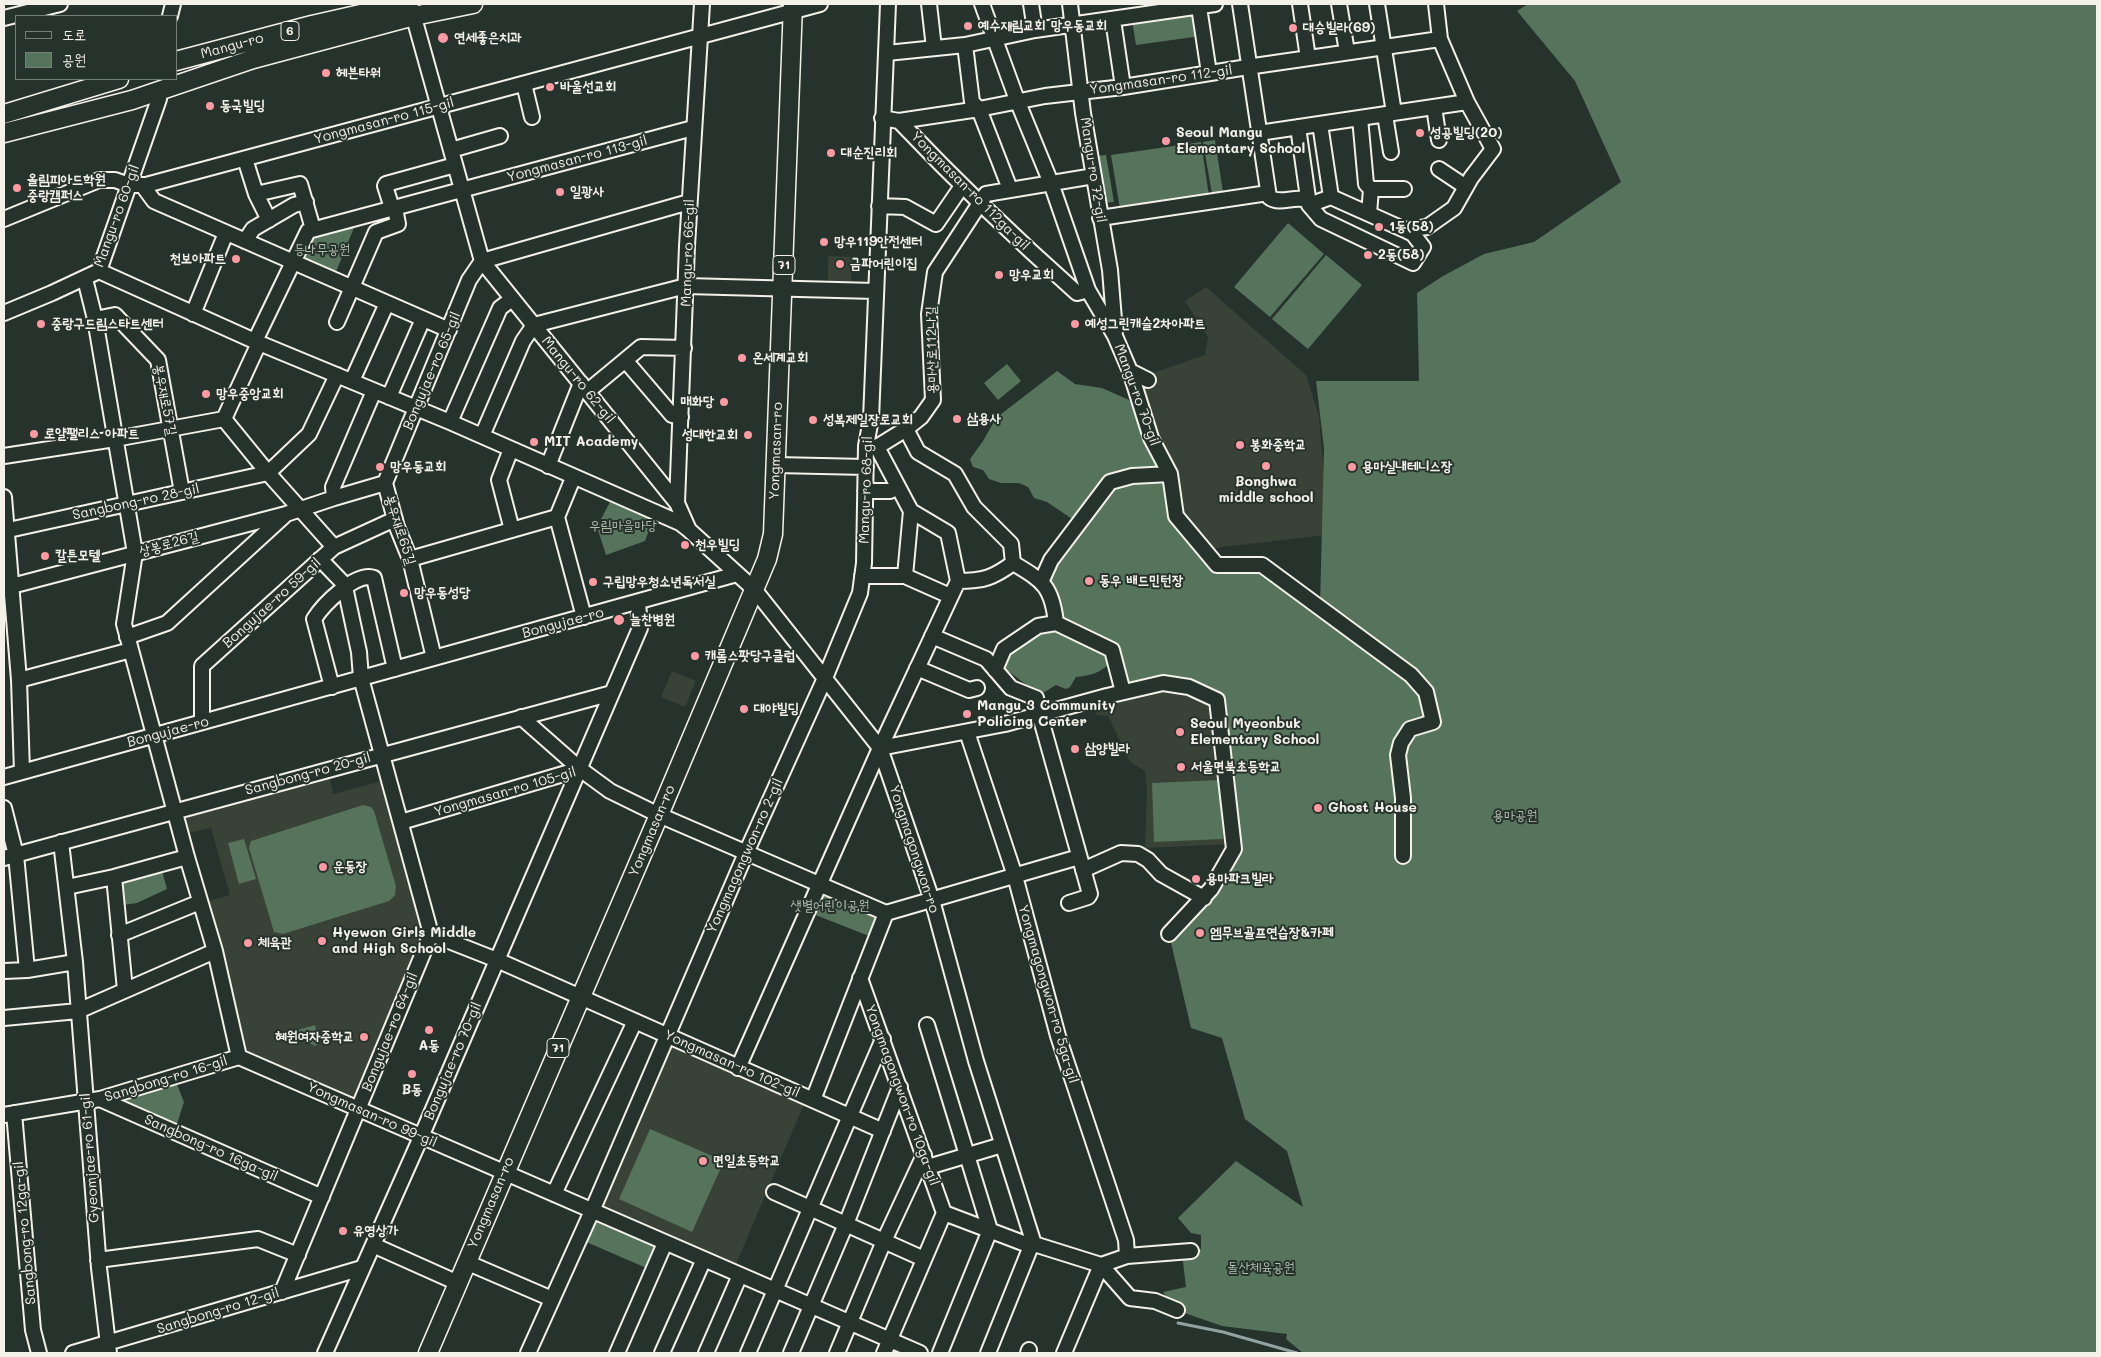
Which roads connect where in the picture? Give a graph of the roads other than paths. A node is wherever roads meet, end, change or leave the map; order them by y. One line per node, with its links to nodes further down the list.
1 (60, 4): 19 (street)
2 (473, 4): 17 (main road, Mangu-ro / 6)
3 (702, 4): 23 (street, Mangu-ro 66-gil)
4 (820, 4): 18 (street, Yongmasan-ro 115-gil)
5 (888, 4): 30 (street, Mangu-ro 68-gil)
6 (929, 4): 28 (street)
7 (982, 4): 24 (street, Mangu-ro 70-gil)
8 (1031, 4): 22 (street)
9 (1070, 4): 21 (street, Mangu-ro 72-gil)
10 (1215, 4): 16 (street)
11 (1240, 4): 33 (street)
12 (1300, 4): 31 (street)
13 (1339, 4): 29 (street)
14 (1377, 4): 27 (street)
15 (1436, 4): 25 (street)
16 (1198, 7): 20 (street); 34 (street)
17 (410, 8): 32 (main road, Mangu-ro / 6); 39 (main road, Mangu-ro / 6); 43 (street, Mangu-ro 62-gil)
18 (793, 8): 23 (street, Yongmasan-ro 115-gil); 97 (main road, Yongmasan-ro / 71)
19 (22, 15)
20 (1113, 20): 21 (street); 38 (street)
21 (1072, 25): 22 (street); 40 (street, Mangu-ro 72-gil)
22 (1035, 30): 24 (street)
23 (701, 35): 37 (street, Yongmasan-ro 115-gil); 54 (street, Mangu-ro 66-gil)
24 (995, 38): 26 (street); 41 (street, Mangu-ro 70-gil)
25 (1440, 39): 27 (street, Yongmasan-ro 112-gil); 42 (street)
26 (964, 45): 28 (street); 45 (street)
27 (1384, 47): 29 (street, Yongmasan-ro 112-gil); 47 (street)
28 (934, 48): 30 (street)
29 (1347, 52): 31 (street, Yongmasan-ro 112-gil)
30 (887, 53): 49 (street, Mangu-ro 68-gil)
31 (1308, 58): 33 (street, Yongmasan-ro 112-gil)
32 (178, 60)
33 (1250, 66): 34 (street, Yongmasan-ro 112-gil); 36 (street); 56 (street)
34 (1209, 73): 38 (street, Yongmasan-ro 112-gil)
35 (116, 80): 46 (main road)
36 (1240, 80)
37 (524, 84): 43 (street, Yongmasan-ro 115-gil); 48 (street)
38 (1123, 87): 40 (street, Yongmasan-ro 112-gil)
39 (159, 91): 55 (main road); 66 (street, Mangu-ro 60-gil)
40 (1081, 92): 41 (street, Yongmasan-ro 112-gil); 64 (street, Mangu-ro 72-gil)
41 (1017, 100): 45 (street, Yongmasan-ro 112-gil); 65 (street, Mangu-ro 70-gil)
42 (1467, 102): 44 (street); 69 (street)
43 (440, 106): 59 (street, Mangu-ro 62-gil); 61 (street, Yongmasan-ro 115-gil)
44 (1434, 107): 47 (street); 58 (street)
45 (979, 109): 51 (street, Yongmasan-ro 112-gil); 71 (street)
46 (4, 114)
47 (1390, 114): 50 (street); 60 (street)
48 (532, 117)
49 (882, 118): 51 (street, Yongmasan-ro 112-gil); 81 (street, Mangu-ro 68-gil)
50 (1360, 118): 52 (street); 72 (street)
51 (900, 121): 68 (street, Yongmasan-ro 112ga-gil)
52 (1320, 124): 53 (street); 76 (street)
53 (1298, 127): 56 (street); 80 (street)
54 (693, 128): 70 (street, Yongmasan-ro 113-gil); 78 (street, Mangu-ro 66-gil)
55 (4, 133)
56 (1260, 133): 74 (street)
57 (500, 136): 59 (street)
58 (1439, 140)
59 (451, 150): 62 (street, Mangu-ro 62-gil)
60 (1391, 152)
61 (245, 159): 67 (street, Yongmasan-ro 115-gil); 75 (street)
62 (455, 165): 70 (street, Mangu-ro 62-gil); 82 (street)
63 (1439, 169): 69 (street)
64 (1094, 176): 65 (street); 84 (street, Mangu-ro 72-gil)
65 (1051, 183): 71 (street); 98 (street, Mangu-ro 70-gil)
66 (129, 185): 67 (street, Yongmasan-ro 115-gil); 85 (street, Yongmasan-ro 115-gil); 93 (street, Mangu-ro 60-gil)
67 (143, 186): 89 (street)
68 (962, 186): 79 (street, Yongmasan-ro 112ga-gil); 81 (street)
69 (1466, 187): 88 (street)
70 (462, 189): 82 (street, Yongmasan-ro 113-gil); 92 (street, Mangu-ro 62-gil)
71 (1010, 189): 79 (street)
72 (1371, 189): 73 (street); 83 (street)
73 (1404, 189)
74 (1268, 193): 80 (street); 84 (street)
75 (256, 194): 77 (street); 86 (street)
76 (1330, 197): 80 (street); 83 (street)
77 (306, 202): 86 (street); 87 (street)
78 (689, 202): 92 (street); 95 (street, Mangu-ro 66-gil)
79 (981, 202): 98 (street, Yongmasan-ro 112ga-gil); 125 (street, 용마산로112나길)
80 (1309, 203): 88 (street)
81 (879, 206): 99 (street, Mangu-ro 68-gil)
82 (393, 208): 87 (street, Yongmasan-ro 113-gil); 96 (street)
83 (1369, 214): 88 (street)
84 (1100, 218): 109 (street, Mangu-ro 72-gil)
85 (4, 219)
86 (269, 220): 90 (street)
87 (313, 230): 91 (street)
88 (1405, 230)
89 (226, 233): 90 (street); 103 (street)
90 (245, 241): 91 (street)
91 (292, 261): 96 (street); 110 (street)
92 (482, 261): 100 (street, Mangu-ro 62-gil); 108 (street, Bongujae-ro 65-gil)
93 (99, 271): 94 (street, Mangu-ro 60-gil); 103 (street)
94 (84, 279): 102 (street, Mangu-ro 60-gil); 104 (street)
95 (686, 286): 97 (street); 107 (street); 111 (street, Mangu-ro 66-gil)
96 (352, 288): 101 (street); 106 (street)
97 (783, 288): 99 (street); 131 (main road, Yongmasan-ro / 71)
98 (1088, 290): 109 (street, Mangu-ro 70-gil)
99 (875, 291): 128 (street, Mangu-ro 68-gil)
100 (512, 298): 107 (street, Mangu-ro 62-gil); 123 (street)
101 (387, 303): 105 (street); 116 (street)
102 (4, 313)
103 (193, 314): 110 (street)
104 (94, 319): 124 (street, 봉우재로57길); 127 (street)
105 (422, 319): 108 (street); 119 (street)
106 (338, 322)
107 (534, 325): 117 (street, Mangu-ro 62-gil); 126 (street)
108 (449, 330): 120 (street, Bongujae-ro 65-gil)
109 (1115, 336): 113 (street, Mangu-ro 70-gil)
110 (257, 342): 114 (street); 122 (street)
111 (684, 348): 112 (street); 121 (street, Mangu-ro 66-gil)
112 (625, 360): 117 (street); 121 (street)
113 (1130, 371): 115 (street); 135 (street, Mangu-ro 70-gil)
114 (337, 374): 116 (street); 134 (street)
115 (1148, 380)
116 (352, 381): 118 (street)
117 (584, 387): 132 (street); 143 (street, Mangu-ro 62-gil)
118 (374, 391): 119 (street); 142 (street)
119 (389, 397): 120 (street)
120 (416, 408): 123 (street); 137 (street, Bongujae-ro 65-gil)
121 (681, 417): 143 (street, Mangu-ro 66-gil)
122 (224, 418): 124 (street); 134 (street)
123 (450, 422): 126 (street)
124 (170, 428): 127 (street); 140 (street, 봉우재로57길)
125 (906, 429): 128 (street, 용마산로112나길); 156 (street)
126 (482, 436): 129 (street)
127 (115, 439): 130 (street); 144 (street)
128 (872, 447): 133 (street, Mangu-ro 68-gil); 138 (street)
129 (511, 449): 132 (street); 150 (street)
130 (4, 456)
131 (776, 465): 133 (street); 164 (main road, Yongmasan-ro / 71)
132 (548, 466): 136 (street)
133 (866, 467): 139 (street, Mangu-ro 68-gil)
134 (268, 473): 140 (street, Sangbong-ro 28-gil); 145 (street)
135 (1170, 474): 161 (street); 199 (street, Mangu-ro 70-gil)
136 (573, 478): 147 (street); 151 (street)
137 (385, 483): 142 (street, 봉우재로65길); 148 (street, 봉우재로65길)
138 (898, 486): 139 (street); 146 (street)
139 (865, 491): 158 (street, Mangu-ro 68-gil)
140 (182, 492): 144 (street, Sangbong-ro 28-gil)
141 (4, 497): 149 (street)
142 (334, 498): 145 (street, 상봉로26길)
143 (677, 502): 151 (street, Mangu-ro 62-gil)
144 (127, 504): 149 (street, Sangbong-ro 28-gil); 153 (street)
145 (293, 511): 152 (street); 153 (street, 상봉로26길); 170 (street)
146 (911, 511): 159 (street); 160 (street)
147 (557, 517): 150 (street); 167 (street)
148 (395, 519): 152 (street, Bongujae-ro 59-gil); 155 (street, 봉우재로65길)
149 (6, 530): 163 (street)
150 (512, 530): 155 (street)
151 (689, 530): 157 (street, Mangu-ro 62-gil)
152 (334, 546): 154 (street, Bongujae-ro 59-gil)
153 (135, 553): 163 (street, 상봉로26길); 170 (street)
154 (320, 559): 162 (street); 184 (street, Bongujae-ro 59-gil)
155 (410, 559): 171 (street, 봉우재로65길)
156 (1013, 562): 160 (street); 161 (street)
157 (737, 574): 164 (street); 166 (street, Bongujae-ro)
158 (862, 576): 159 (street); 176 (street, Mangu-ro 68-gil)
159 (905, 576): 165 (street)
160 (958, 580): 165 (street)
161 (1042, 580): 168 (street)
162 (346, 586): 173 (street); 175 (street); 178 (street)
163 (8, 587): 177 (street)
164 (754, 590): 176 (street, Yongmagongwon-ro); 194 (main road, Yongmasan-ro / 71)
165 (950, 596): 169 (street)
166 (638, 602): 167 (street, Bongujae-ro); 181 (street, Bongujae-ro 70-gil)
167 (584, 617): 171 (street, Bongujae-ro)
168 (1056, 623): 174 (street); 180 (street)
169 (932, 636): 172 (street); 174 (street)
170 (129, 644): 177 (street); 186 (street)
171 (434, 658): 173 (street, Bongujae-ro)
172 (917, 668): 179 (street); 187 (street)
173 (395, 669): 175 (street, Bongujae-ro)
174 (995, 670): 182 (street)
175 (361, 678): 178 (street, Bongujae-ro); 188 (street)
176 (825, 678): 187 (street, Yongmagongwon-ro); 197 (street, Yongmagongwon-ro 2-gil)
177 (19, 680): 190 (street)
178 (332, 687): 184 (street, Bongujae-ro)
179 (978, 688)
180 (1123, 692): 182 (street); 206 (street)
181 (612, 693): 183 (street, Sangbong-ro 20-gil); 189 (street, Bongujae-ro 70-gil)
182 (1040, 716): 185 (street); 201 (street)
183 (521, 717): 188 (street, Sangbong-ro 20-gil); 189 (street)
184 (202, 722): 186 (street, Bongujae-ro)
185 (967, 732): 187 (street); 202 (street, Yongmagongwon-ro 5ga-gil)
186 (153, 736): 190 (street, Bongujae-ro); 193 (street)
187 (880, 748): 204 (street); 207 (street, Yongmagongwon-ro)
188 (383, 754): 193 (street, Sangbong-ro 20-gil); 195 (street)
189 (580, 769): 194 (street, Yongmasan-ro 105-gil); 195 (street, Yongmasan-ro 105-gil); 215 (street, Bongujae-ro 70-gil)
190 (22, 772): 191 (street, Bongujae-ro)
191 (4, 777)
192 (4, 808): 198 (street)
193 (174, 810): 196 (street, Sangbong-ro 20-gil); 200 (street)
194 (659, 815): 197 (street, Yongmasan-ro 105-gil); 221 (main road, Yongmasan-ro / 71)
195 (401, 822): 211 (street)
196 (61, 842): 198 (street, Sangbong-ro 20-gil); 205 (street, Gyeomjae-ro 61-gil)
197 (746, 853): 204 (street, Yongmasan-ro 105-gil); 226 (street, Yongmagongwon-ro 2-gil)
198 (10, 856): 217 (street)
199 (1404, 856)
200 (187, 857): 203 (street); 208 (street)
201 (1081, 863): 202 (street); 206 (street); 209 (street)
202 (1014, 876): 207 (street); 257 (street, Yongmagongwon-ro 5ga-gil)
203 (114, 877): 205 (street); 213 (street)
204 (818, 885): 210 (street, Yongmasan-ro 105-gil); 229 (street)
205 (67, 887): 216 (street, Gyeomjae-ro 61-gil)
206 (1204, 898): 212 (street)
207 (932, 900): 210 (street); 239 (street, Yongmagongwon-ro)
208 (200, 902): 213 (street); 214 (street)
209 (1070, 903)
210 (886, 913): 219 (street)
211 (431, 934): 215 (street, Yongmasan-ro 102-gil); 234 (street, Bongujae-ro 64-gil)
212 (1169, 934)
213 (119, 935): 220 (street)
214 (215, 951): 220 (street); 228 (street)
215 (497, 960): 221 (street, Yongmasan-ro 102-gil); 238 (street, Bongujae-ro 70-gil)
216 (75, 962): 217 (street); 222 (street, Gyeomjae-ro 61-gil)
217 (28, 970): 218 (street)
218 (4, 971)
219 (860, 978): 227 (street, Yongmagongwon-ro 10ga-gil); 232 (street)
220 (125, 990): 222 (street)
221 (581, 996): 224 (street, Yongmasan-ro 102-gil); 242 (main road, Yongmasan-ro / 71)
222 (78, 1011): 223 (street); 233 (street, Gyeomjae-ro 61-gil)
223 (4, 1018)
224 (635, 1021): 226 (street, Yongmasan-ro 102-gil); 244 (street)
225 (927, 1024): 240 (street)
226 (668, 1036): 229 (street, Yongmasan-ro 102-gil); 247 (street, Yongmagongwon-ro 2-gil)
227 (883, 1039): 230 (street, Yongmagongwon-ro 10ga-gil); 236 (street)
228 (239, 1057): 231 (street, Sangbong-ro 16-gil); 234 (street, Yongmasan-ro 99-gil)
229 (738, 1068): 232 (street, Yongmasan-ro 102-gil)
230 (900, 1087): 237 (street); 241 (street, Yongmagongwon-ro 10ga-gil)
231 (100, 1099): 233 (street, Sangbong-ro 16-gil); 245 (street, Sangbong-ro 16ga-gil)
232 (813, 1100): 236 (street, Yongmasan-ro 102-gil)
233 (86, 1102): 235 (street, Sangbong-ro 16-gil); 260 (street, Gyeomjae-ro 61-gil)
234 (359, 1110): 238 (street, Yongmasan-ro 99-gil); 245 (street, Bongujae-ro 64-gil)
235 (9, 1114): 274 (street, Sangbong-ro 12ga-gil)
236 (850, 1116): 237 (street, Yongmasan-ro 102-gil); 246 (street)
237 (883, 1131): 249 (street)
238 (421, 1137): 242 (street, Yongmasan-ro 99-gil); 253 (street, Bongujae-ro 70-gil)
239 (1002, 1146): 240 (street); 254 (street, Yongmagongwon-ro)
240 (967, 1156): 241 (street); 250 (street)
241 (926, 1161): 248 (street, Yongmagongwon-ro 10ga-gil); 251 (street)
242 (505, 1172): 244 (street, Yongmasan-ro 99-gil); 261 (main road, Yongmasan-ro / 71)
243 (774, 1192): 246 (street)
244 (554, 1194): 247 (street, Yongmasan-ro 99-gil)
245 (322, 1197): 256 (street, Bongujae-ro 64-gil)
246 (810, 1208): 249 (street); 266 (street)
247 (592, 1211): 252 (street, Yongmasan-ro 99-gil); 268 (street, Yongmagongwon-ro 2-gil)
248 (944, 1213): 250 (street); 259 (street)
249 (846, 1224): 251 (street); 269 (street)
250 (990, 1230): 254 (street); 287 (street)
251 (884, 1241): 259 (street); 271 (street)
252 (665, 1243): 258 (street, Yongmasan-ro 99-gil); 279 (street)
253 (373, 1245): 263 (street, Bongujae-ro 70-gil); 265 (street)
254 (1032, 1245): 262 (street); 288 (street)
255 (1191, 1251): 257 (street)
256 (298, 1256): 260 (street); 267 (street, Bongujae-ro 64-gil)
257 (1127, 1256): 262 (street)
258 (704, 1259): 264 (street, Yongmasan-ro 99-gil); 280 (street)
259 (924, 1259): 272 (street)
260 (98, 1260): 273 (street, Gyeomjae-ro 61-gil)
261 (466, 1262): 265 (main road, Yongmasan-ro / 71); 268 (street)
262 (1101, 1265): 270 (street); 289 (street)
263 (362, 1268): 267 (street, Sangbong-ro 12-gil); 276 (street, Bongujae-ro 70-gil)
264 (740, 1275): 266 (street, Yongmasan-ro 99-gil); 281 (street)
265 (458, 1283): 277 (main road, Yongmasan-ro / 71)
266 (776, 1290): 269 (street, Yongmasan-ro 99-gil); 282 (street)
267 (282, 1292): 273 (street, Sangbong-ro 12-gil)
268 (552, 1299): 278 (street, Yongmagongwon-ro 2-gil)
269 (811, 1306): 271 (street, Yongmasan-ro 99-gil); 283 (street)
270 (1177, 1310)
271 (851, 1323): 272 (street, Yongmasan-ro 99-gil); 284 (street)
272 (891, 1340): 285 (street); 286 (street, Yongmasan-ro 99-gil)
273 (108, 1349): 275 (street, Sangbong-ro 12-gil)
274 (39, 1353)
275 (74, 1353)
276 (325, 1353)
277 (428, 1353)
278 (528, 1353)
279 (617, 1353)
280 (662, 1353)
281 (706, 1353)
282 (748, 1353)
283 (791, 1353)
284 (837, 1353)
285 (884, 1353)
286 (920, 1353)
287 (940, 1353)
288 (988, 1353)
289 (1064, 1353)

